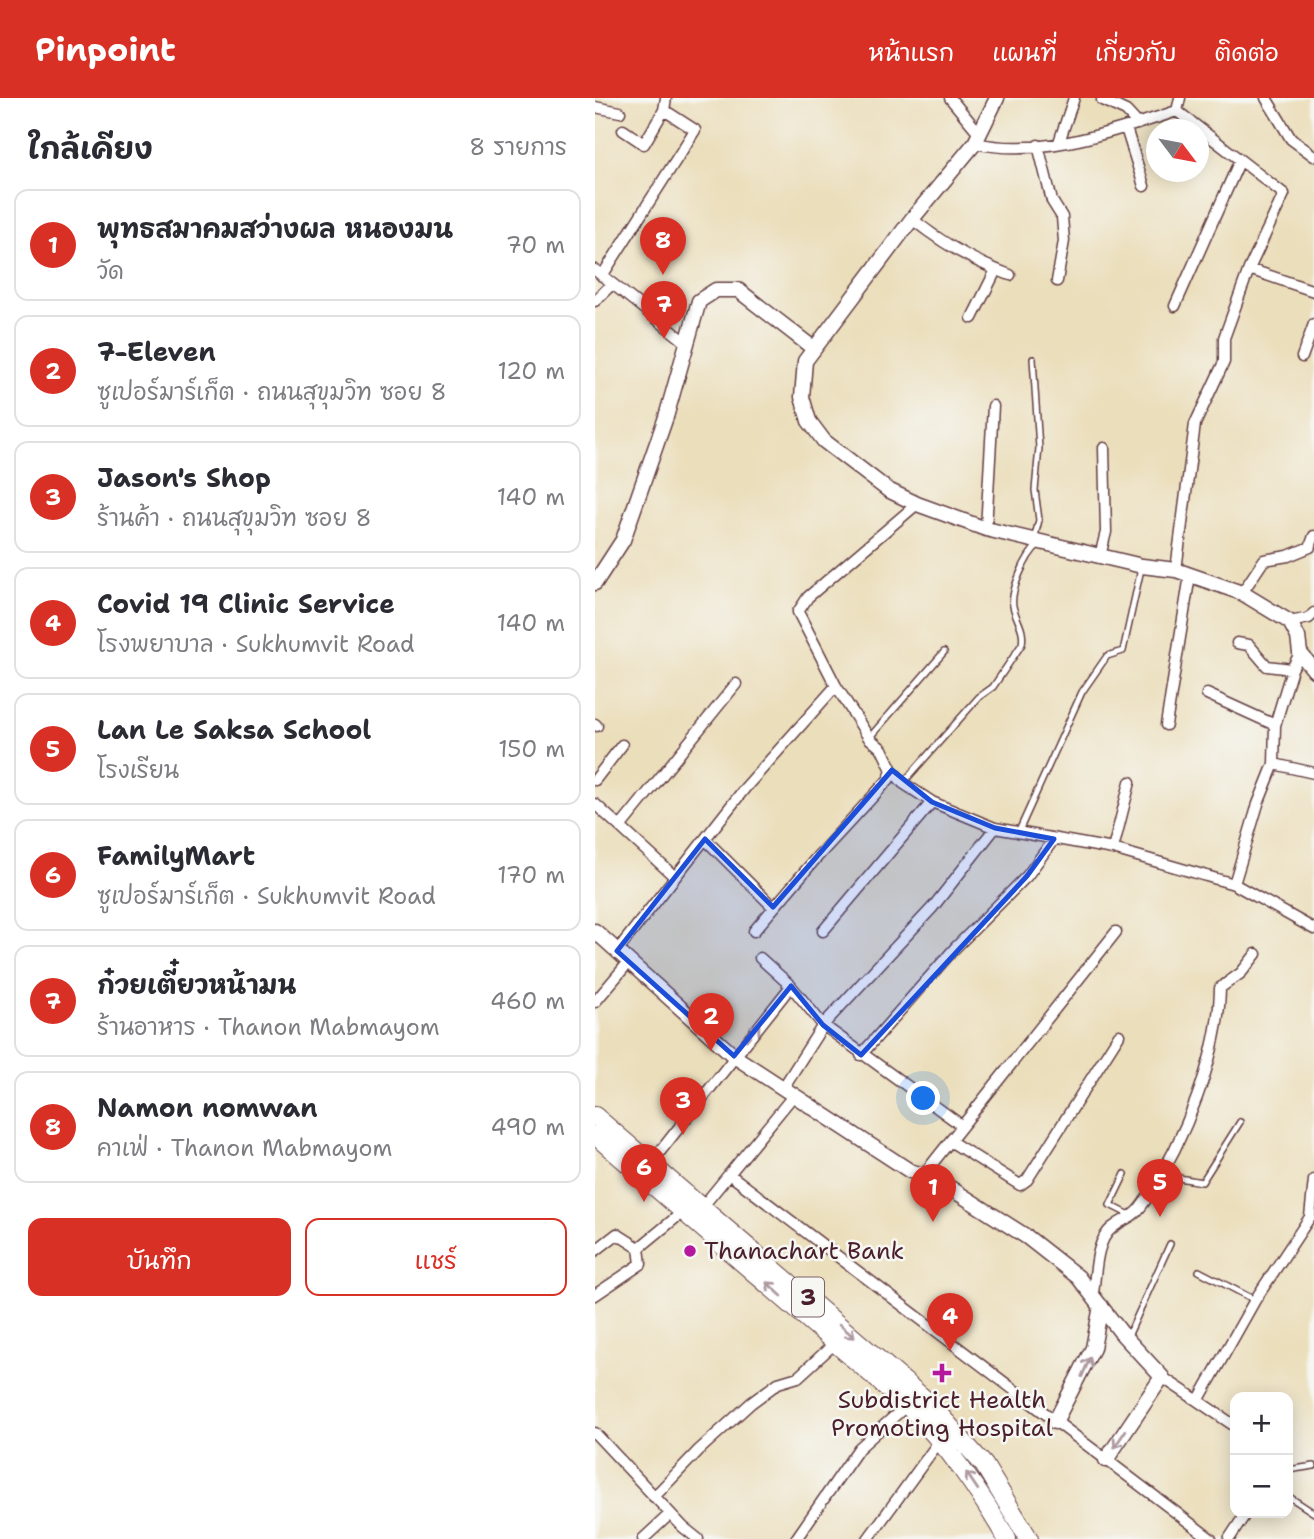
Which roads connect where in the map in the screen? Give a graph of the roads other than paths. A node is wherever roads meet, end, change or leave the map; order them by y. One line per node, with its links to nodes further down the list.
1 (666, 98): 9 (street)
2 (950, 98): 15 (street)
3 (997, 98): 15 (street)
4 (1074, 98): 16 (street)
5 (1180, 98): 10 (street)
6 (1266, 98): 18 (street)
7 (1102, 100): 12 (street)
8 (595, 107): 11 (street)
9 (664, 110): 14 (street); 24 (street)
10 (1177, 111): 12 (street); 19 (street)
11 (620, 112)
12 (1138, 124): 13 (street)
13 (1126, 128): 16 (street); 20 (street)
14 (624, 130)
15 (977, 139): 17 (street); 21 (street)
16 (1059, 142): 17 (street)
17 (1038, 145): 26 (street)
18 (1314, 156)
19 (1240, 160): 22 (street); 30 (street)
20 (1145, 186)
21 (912, 219): 23 (street); 34 (street)
22 (1249, 268): 28 (street); 45 (street)
23 (996, 270): 25 (street); 31 (street)
24 (599, 273): 27 (street)
25 (1010, 275)
26 (1057, 281)
27 (612, 284): 29 (street); 33 (street)
28 (1314, 291)
29 (595, 301)
30 (1175, 306)
31 (972, 318)
32 (1314, 324): 35 (street)
33 (687, 342): 34 (street); 46 (street)
34 (813, 348): 39 (street)
35 (1302, 357)
36 (1033, 359): 42 (lane)
37 (993, 406): 40 (street)
38 (1104, 448): 43 (street)
39 (917, 504): 40 (street); 56 (street)
40 (986, 529): 42 (street)
41 (1314, 536): 47 (street)
42 (1037, 542): 43 (street); 67 (lane)
43 (1100, 556): 44 (street)
44 (1142, 566): 45 (street); 72 (lane)
45 (1183, 573): 47 (street); 58 (street)
46 (595, 583)
47 (1242, 593): 49 (street)
48 (1314, 613): 49 (street)
49 (1290, 622): 52 (street)
50 (1237, 643): 53 (street)
51 (944, 652): 60 (lane)
52 (1300, 653): 53 (street); 54 (street)
53 (1292, 669): 59 (street)
54 (1314, 670)
55 (736, 684): 70 (street)
56 (836, 686): 60 (street); 73 (street)
57 (1207, 694): 59 (street)
58 (1166, 725)
59 (1275, 725): 62 (street)
60 (869, 738): 63 (street)
61 (622, 745): 65 (street)
62 (1274, 764): 64 (street); 77 (street)
63 (892, 771): 67 (street); 78 (street)
64 (1314, 774)
65 (595, 780)
66 (1130, 782): 75 (street)
67 (903, 783): 68 (street)
68 (932, 802): 71 (street); 82 (street)
69 (595, 804): 70 (street)
70 (621, 826): 76 (street)
71 (995, 828): 72 (street); 90 (street)
72 (1019, 831): 74 (street)
73 (705, 839): 76 (street); 78 (street)
74 (1054, 839): 75 (street); 92 (street)
75 (1113, 849): 77 (street)
76 (675, 877): 84 (street)
77 (1234, 884): 79 (street)
78 (773, 907): 81 (street)
79 (1314, 929)
80 (595, 931): 84 (street)
81 (754, 931)
82 (823, 931)
83 (1116, 932): 97 (street)
84 (617, 951): 87 (street)
85 (1256, 954): 104 (street)
86 (760, 958): 88 (street)
87 (628, 963): 89 (street); 93 (street)
88 (791, 986): 90 (street); 93 (street, one-way to 88)
89 (595, 1002)
90 (823, 1025): 92 (street); 94 (street)
91 (1119, 1035): 98 (street)
92 (862, 1055): 97 (street)
93 (734, 1056): 94 (street); 100 (street)
94 (788, 1092): 101 (street); 102 (street)
95 (595, 1116): 100 (main road, 3)
96 (1240, 1122): 104 (lane)
97 (961, 1125): 98 (street)
98 (950, 1141): 102 (street)
99 (597, 1142): 107 (main road, 3)
100 (651, 1163): 106 (main road, 3)
101 (729, 1174): 106 (street); 122 (street)
102 (924, 1174): 115 (street)
103 (1125, 1174): 108 (lane)
104 (1162, 1175): 108 (street)
105 (1314, 1180): 109 (street)
106 (703, 1206): 139 (main road, 3, one-way to 139)
107 (684, 1211): 111 (street); 118 (main road, 3, one-way to 107)
108 (1135, 1217): 115 (street)
109 (1312, 1217): 116 (street)
110 (1170, 1244): 117 (lane)
111 (639, 1248): 112 (street); 114 (street)
112 (595, 1251)
113 (1199, 1271): 116 (lane)
114 (595, 1295)
115 (1097, 1299): 117 (street); 122 (street, one-way to 115)
116 (1255, 1300): 120 (street)
117 (1122, 1335): 119 (street)
118 (834, 1344): 121 (main road, 3); 129 (street)
119 (1162, 1377): 120 (street); 126 (street, one-way to 126)
120 (1198, 1401): 123 (street)
121 (907, 1405): 125 (main road, 3); 136 (street)
122 (1055, 1422): 126 (street)
123 (1230, 1423)
124 (595, 1433): 129 (street)
125 (941, 1439): 137 (street); 138 (main road, 3, one-way to 125)
126 (1106, 1460): 140 (street)
127 (1314, 1466): 128 (lane)
128 (1293, 1469)
129 (654, 1497): 132 (street)
130 (1293, 1499): 131 (lane)
131 (1314, 1513)
132 (670, 1514): 134 (street); 135 (street)
133 (1243, 1518): 141 (street)
134 (643, 1539)
135 (698, 1539)
136 (796, 1539)
137 (869, 1539)
138 (1007, 1539)
139 (1029, 1539)
140 (1211, 1539)
141 (1229, 1539)

